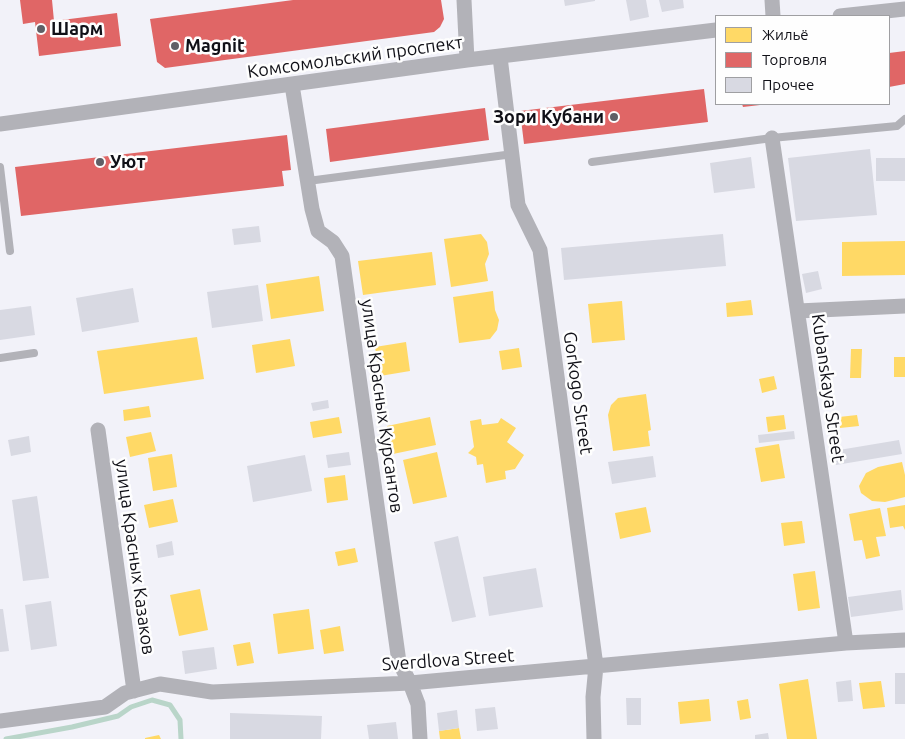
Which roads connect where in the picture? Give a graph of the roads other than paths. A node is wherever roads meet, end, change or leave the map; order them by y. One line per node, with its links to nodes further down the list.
1 (464, 0): 8 (street)
2 (772, 0): 4 (street)
3 (905, 9): 5 (street)
4 (773, 15)
5 (849, 15)
6 (715, 30): 7 (street, Комсомольский проспект)
7 (500, 56): 8 (street, Комсомольский проспект); 13 (street, Gorkogo Street)
8 (467, 60): 9 (street, Комсомольский проспект)
9 (292, 85): 11 (street, Комсомольский проспект); 16 (street, улица Красных Курсантов)
10 (905, 119): 12 (lane)
11 (0, 124)
12 (772, 138): 14 (lane); 19 (street, Kubanskaya Street)
13 (513, 154): 16 (lane); 25 (street, Gorkogo Street)
14 (592, 162)
15 (0, 168): 17 (lane)
16 (308, 181): 26 (street, улица Красных Курсантов)
17 (10, 251)
18 (905, 306): 19 (street)
19 (798, 311): 24 (street, Kubanskaya Street)
20 (34, 353): 21 (lane)
21 (0, 358)
22 (98, 430): 27 (street, улица Красных Казаков)
23 (905, 640): 24 (street, Sverdlova Street)
24 (846, 643): 25 (street, Sverdlova Street)
25 (596, 666): 26 (street, Sverdlova Street); 30 (street, Gorkogo Street)
26 (410, 683): 27 (street, Sverdlova Street); 29 (street, улица Красных Курсантов)
27 (134, 690): 28 (street, Sverdlova Street)
28 (0, 721)
29 (420, 739)
30 (594, 739)

